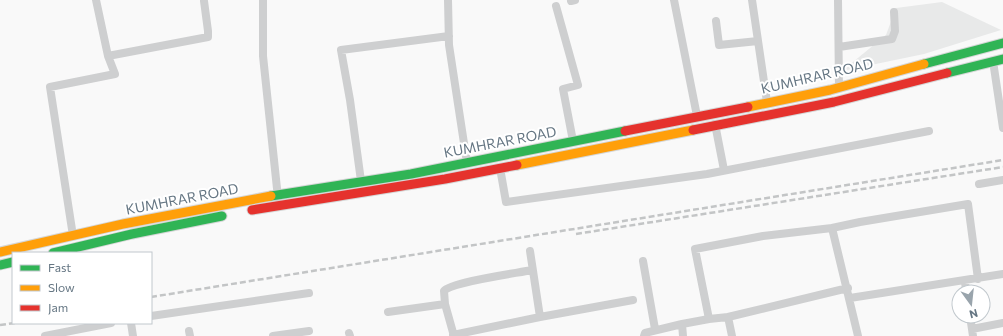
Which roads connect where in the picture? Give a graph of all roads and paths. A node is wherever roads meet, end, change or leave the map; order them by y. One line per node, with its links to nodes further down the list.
1 (96, 0): 15 (street)
2 (263, 0): 34 (street)
3 (448, 0): 11 (street)
4 (674, 0): 20 (street)
5 (752, 0): 12 (street)
6 (838, 0): 14 (street)
7 (204, 1): 15 (street)
8 (556, 6): 25 (street)
9 (894, 12): 14 (street)
10 (716, 21): 12 (street)
11 (449, 36): 26 (street); 31 (street)
12 (758, 40): 19 (street)
13 (1003, 43): 18 (highway, KUMHRAR ROAD)
14 (839, 47): 18 (street)
15 (108, 56): 37 (street)
16 (1003, 59): 17 (highway, KUMHRAR ROAD)
17 (993, 61): 21 (highway, KUMHRAR ROAD); 23 (street)
18 (839, 88): 19 (highway, KUMHRAR ROAD)
19 (767, 102): 20 (highway, KUMHRAR ROAD)
20 (697, 116): 22 (highway); 25 (highway, KUMHRAR ROAD)
21 (715, 124): 22 (highway, KUMHRAR ROAD); 28 (street)
22 (699, 127): 27 (highway, KUMHRAR ROAD)
23 (1003, 128)
24 (929, 131): 28 (street)
25 (572, 141): 26 (highway, KUMHRAR ROAD)
26 (467, 163): 29 (highway, KUMHRAR ROAD)
27 (500, 168): 28 (street); 33 (highway, KUMHRAR ROAD)
28 (724, 170)
29 (384, 178): 31 (highway, KUMHRAR ROAD); 33 (highway)
30 (1003, 180): 32 (street)
31 (360, 181): 34 (highway, KUMHRAR ROAD)
32 (979, 184)
33 (387, 189): 35 (highway, KUMHRAR ROAD)
34 (277, 195): 35 (street); 37 (highway, KUMHRAR ROAD)
35 (280, 206): 41 (highway, KUMHRAR ROAD)
36 (832, 228): 47 (street); 49 (street); 58 (street)
37 (73, 236): 38 (highway, KUMHRAR ROAD)
38 (37, 249): 40 (highway, KUMHRAR ROAD)
39 (530, 250): 45 (street)
40 (0, 252)
41 (57, 252)
42 (643, 261): 63 (street)
43 (12, 262): 44 (highway)
44 (0, 265)
45 (532, 270): 53 (street); 56 (street)
46 (1003, 274): 47 (street)
47 (978, 279): 48 (street)
48 (965, 282): 51 (street)
49 (848, 288): 51 (street); 57 (street)
50 (309, 292): 55 (street)
51 (850, 298): 74 (street)
52 (633, 300): 56 (street)
53 (445, 304): 54 (street); 70 (street)
54 (388, 312)
55 (152, 316)
56 (540, 317): 70 (street)
57 (728, 317): 58 (street); 73 (street)
58 (709, 319): 62 (street)
59 (1003, 323): 65 (street)
60 (107, 324): 67 (street)
61 (131, 324): 68 (street)
62 (682, 324): 63 (street); 72 (street)
63 (655, 329): 71 (street)
64 (309, 331): 66 (street)
65 (973, 333)
66 (287, 335): 69 (street)
67 (45, 336)
68 (133, 336)
69 (273, 336)
70 (453, 336)
71 (644, 336)
72 (683, 336)
73 (732, 336)
74 (858, 336)

